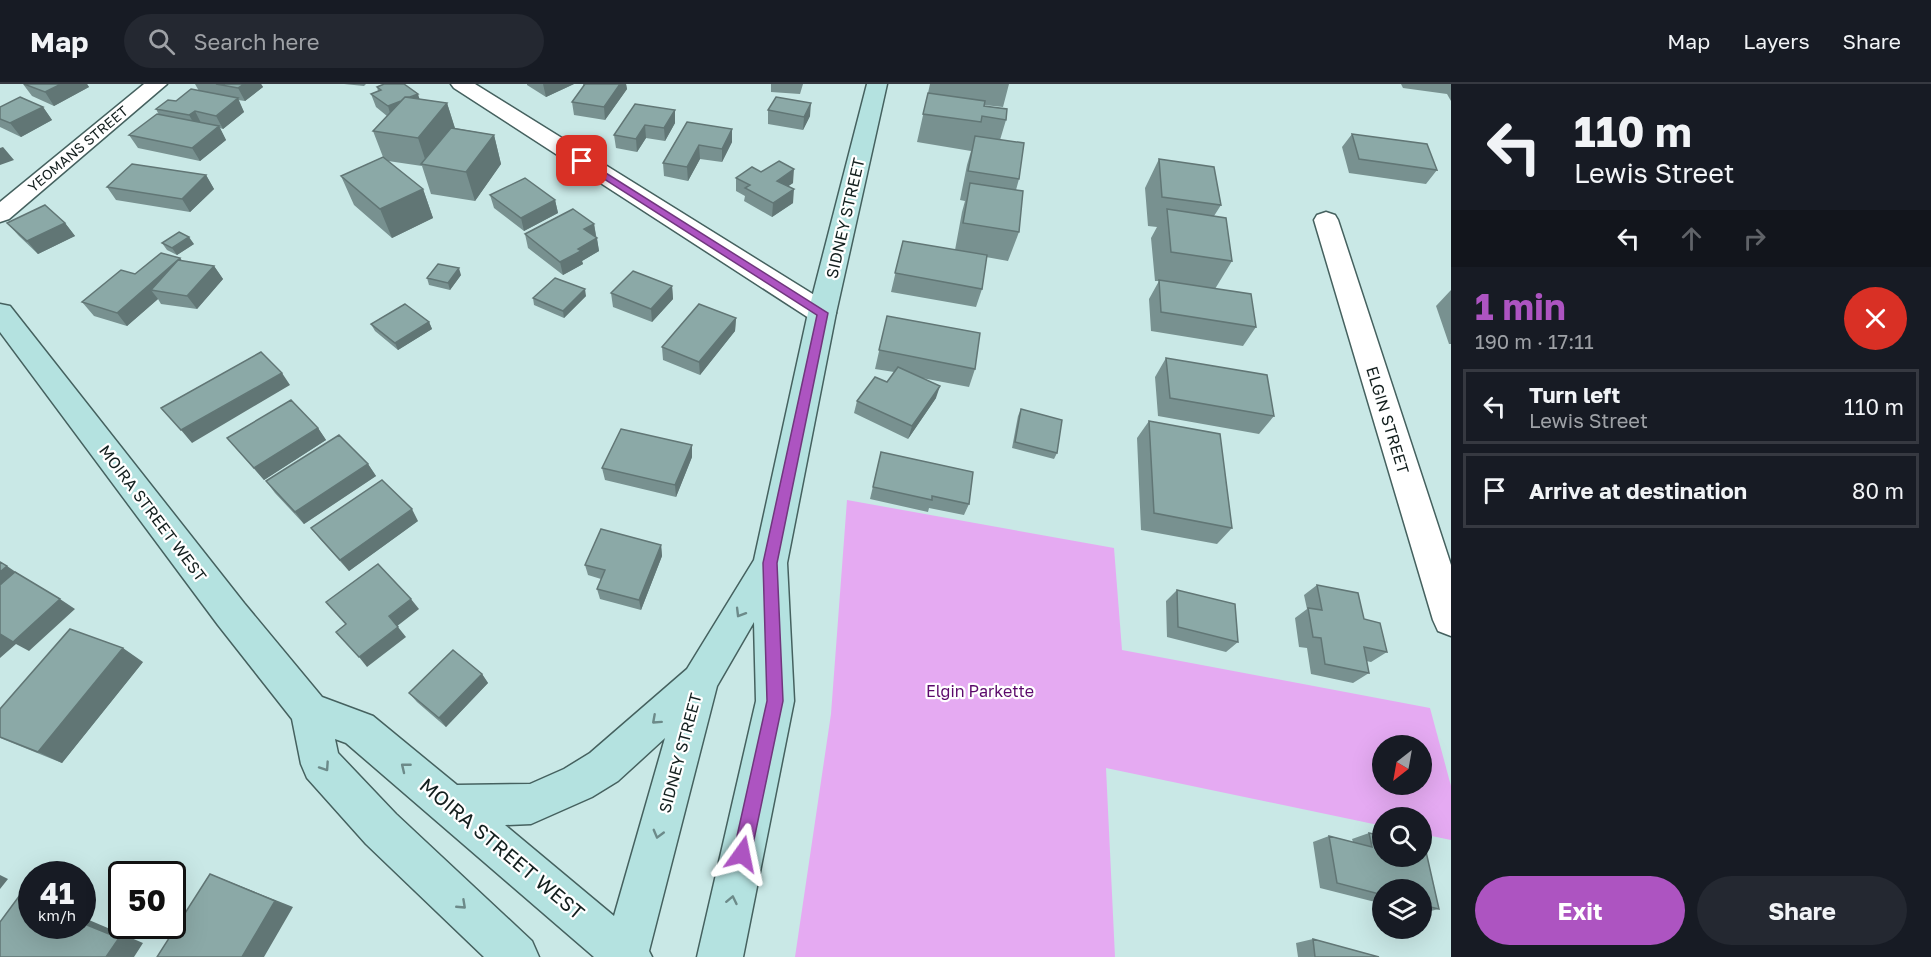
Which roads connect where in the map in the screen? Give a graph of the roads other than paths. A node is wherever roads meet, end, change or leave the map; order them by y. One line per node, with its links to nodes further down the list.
1 (157, 84): 4 (street, YEOMANS STREET)
2 (461, 84): 7 (street)
3 (877, 84): 7 (main road, SIDNEY STREET)
4 (0, 214)
5 (1326, 220): 9 (street, ELGIN STREET)
6 (0, 313): 11 (main road, MOIRA STREET WEST)
7 (822, 313): 8 (main road, SIDNEY STREET)
8 (770, 563): 10 (main road, SIDNEY STREET, one-way to 10); 15 (main road, SIDNEY STREET, one-way to 8)
9 (1451, 620)
10 (700, 681): 12 (main road, one-way to 12); 13 (main road, SIDNEY STREET, one-way to 13)
11 (309, 711): 12 (main road, MOIRA STREET WEST, one-way to 11); 14 (main road, MOIRA STREET WEST, one-way to 14)
12 (453, 806): 13 (main road, MOIRA STREET WEST)
13 (627, 956)
14 (516, 957)
15 (720, 957)

